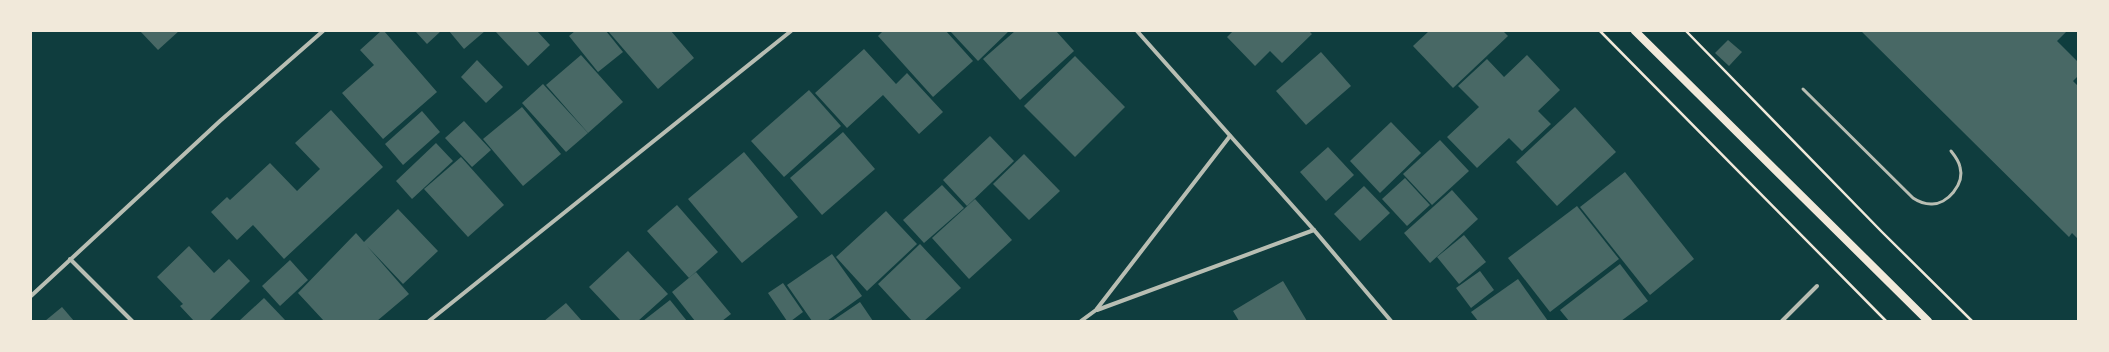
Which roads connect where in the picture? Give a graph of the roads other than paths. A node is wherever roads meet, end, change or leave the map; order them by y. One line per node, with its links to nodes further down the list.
1 (323, 31): 9 (street)
2 (791, 31): 14 (street)
3 (1137, 31): 6 (street)
4 (1635, 31): 18 (main road)
5 (1803, 89): 7 (lane)
6 (1230, 136): 8 (street); 12 (street)
7 (1951, 151)
8 (1314, 230): 12 (street); 16 (street)
9 (70, 259): 11 (street); 13 (street)
10 (1816, 286): 17 (street)
11 (31, 296)
12 (1096, 310): 15 (street)
13 (132, 321)
14 (429, 321)
15 (1081, 321)
16 (1391, 321)
17 (1782, 321)
18 (1928, 321)

